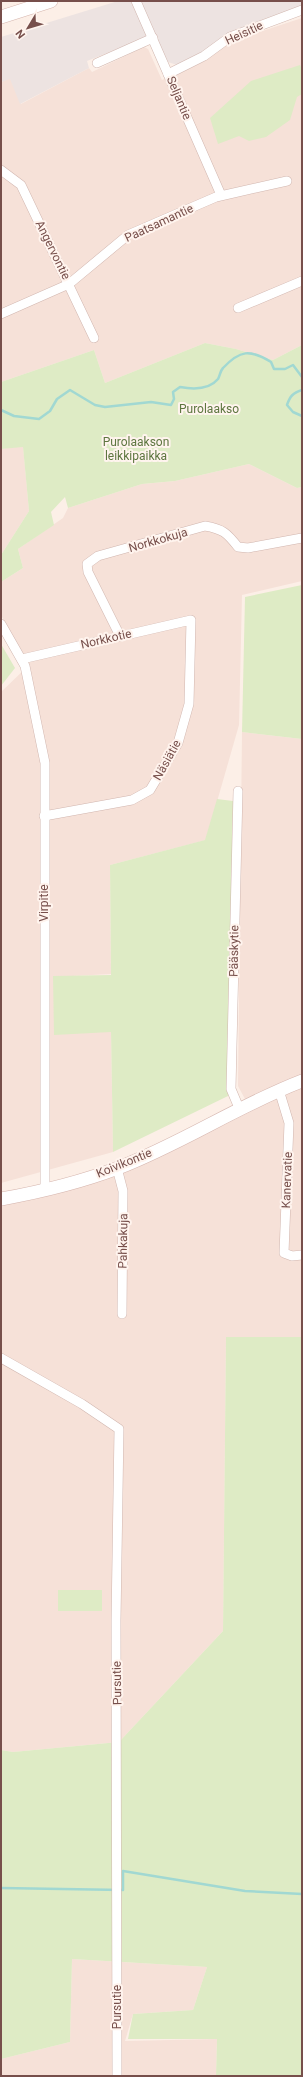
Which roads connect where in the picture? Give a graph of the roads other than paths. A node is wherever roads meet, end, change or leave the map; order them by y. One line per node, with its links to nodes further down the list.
1 (51, 1): 4 (main road)
2 (136, 1): 5 (street, Seljantie)
3 (302, 10): 7 (street, Heisitie)
4 (1, 17)
5 (153, 38): 6 (street); 7 (street, Seljantie)
6 (97, 63)
7 (168, 74): 10 (street, Seljantie)
8 (1, 170): 12 (street, Angervontie)
9 (288, 181): 10 (street, Paatsamantie)
10 (221, 195): 12 (street, Paatsamantie)
11 (302, 281): 13 (street)
12 (70, 284): 14 (street, Paatsamantie); 15 (street, Angervontie)
13 (238, 308)
14 (1, 314)
15 (94, 338)
16 (302, 538): 19 (street, Norkkokuja)
17 (191, 620): 19 (street, Norkkotie); 22 (street, Näsiätie)
18 (1, 624): 20 (street, Virpitie)
19 (120, 636): 20 (street, Norkkotie)
20 (22, 659): 22 (street, Virpitie)
21 (238, 791): 25 (street, Pääskytie)
22 (44, 816): 27 (street, Virpitie)
23 (302, 1080): 24 (main road, Koivikontie)
24 (279, 1090): 25 (main road, Koivikontie); 29 (street, Kanervatie)
25 (239, 1108): 26 (main road, Koivikontie)
26 (117, 1168): 27 (main road, Koivikontie); 30 (street, Pahkakuja)
27 (45, 1190): 28 (main road, Koivikontie)
28 (1, 1199)
29 (302, 1255)
30 (122, 1314)
31 (1, 1358): 32 (street, Pursutie)
32 (117, 2076)

